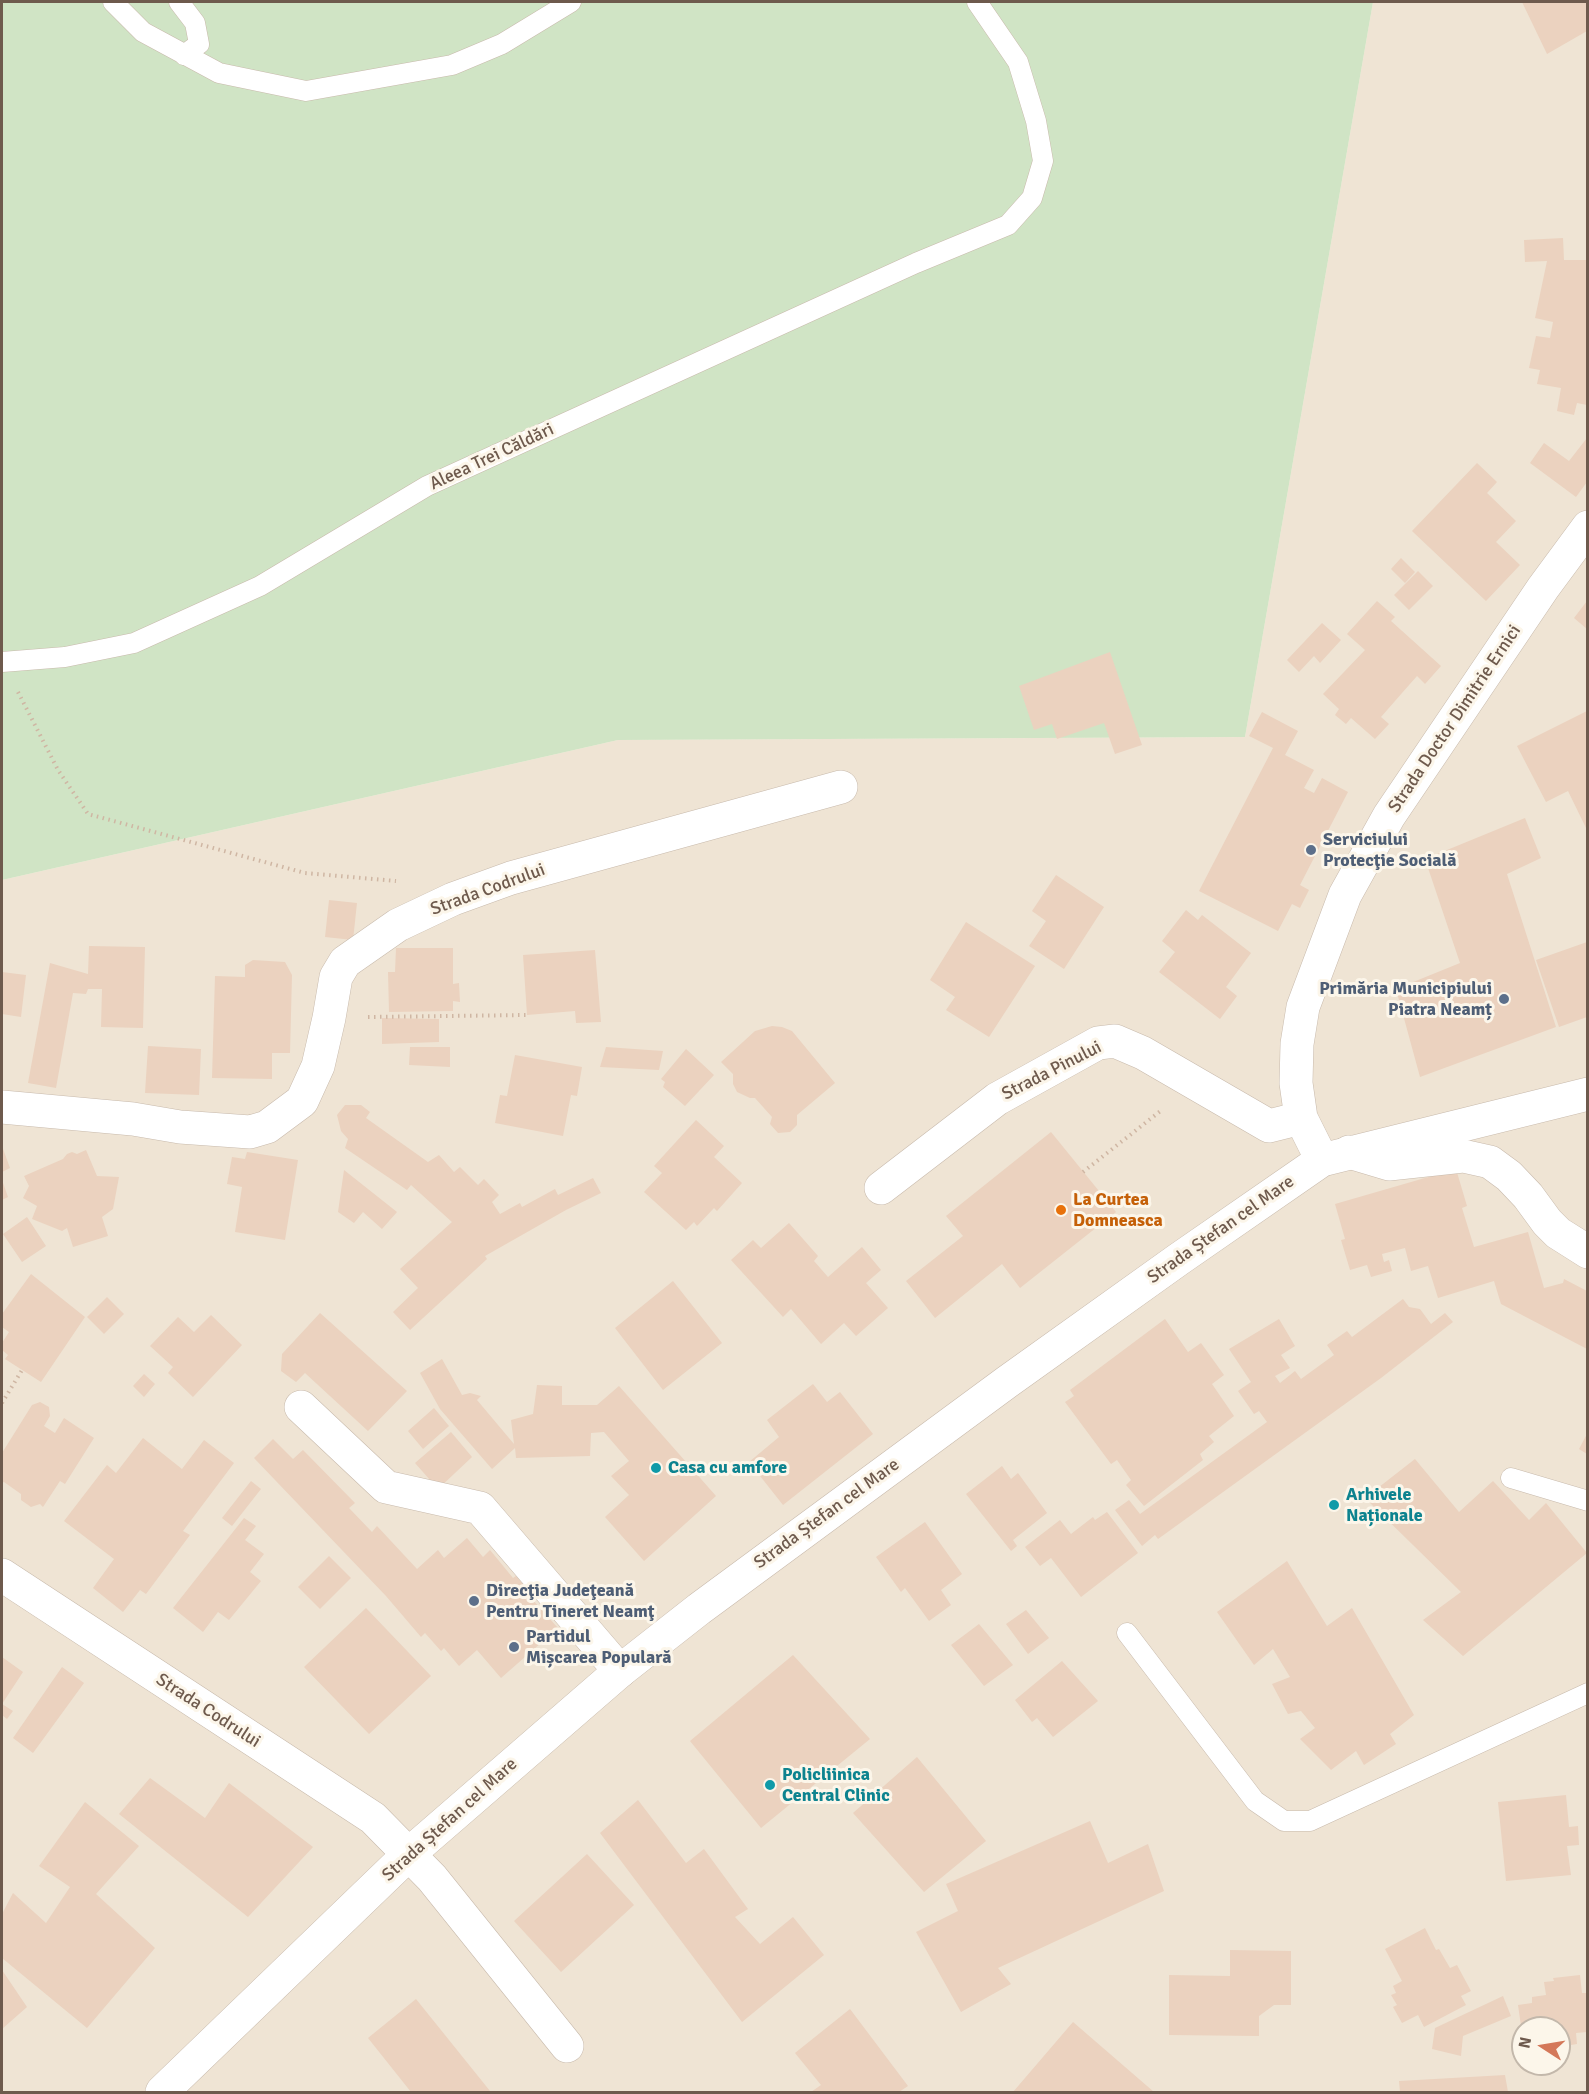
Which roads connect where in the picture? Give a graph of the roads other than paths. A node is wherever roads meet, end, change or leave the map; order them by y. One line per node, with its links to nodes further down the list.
1 (113, 2): 5 (lane)
2 (179, 2): 5 (lane)
3 (571, 2): 5 (lane)
4 (977, 2): 7 (lane, Aleea Trei Căldări)
5 (189, 58)
6 (1587, 528): 11 (street, Strada Doctor Dimitrie Ernici)
7 (2, 662)
8 (841, 787): 10 (street, Strada Codrului)
9 (1587, 1094): 12 (street, Strada Ștefan cel Mare)
10 (2, 1107)
11 (1301, 1118): 12 (street, Strada Doctor Dimitrie Ernici); 13 (street, Strada Pinului)
12 (1335, 1156): 14 (street); 20 (street, Strada Ștefan cel Mare)
13 (881, 1188)
14 (1587, 1252)
15 (301, 1407): 20 (street)
16 (1511, 1478): 17 (lane)
17 (1587, 1501)
18 (2, 1575): 22 (street, Strada Codrului)
19 (1127, 1634): 21 (lane)
20 (620, 1671): 22 (street, Strada Ștefan cel Mare)
21 (1587, 1693)
22 (410, 1854): 23 (street, Strada Codrului); 24 (street, Strada Ștefan cel Mare)
23 (567, 2046)
24 (162, 2092)

